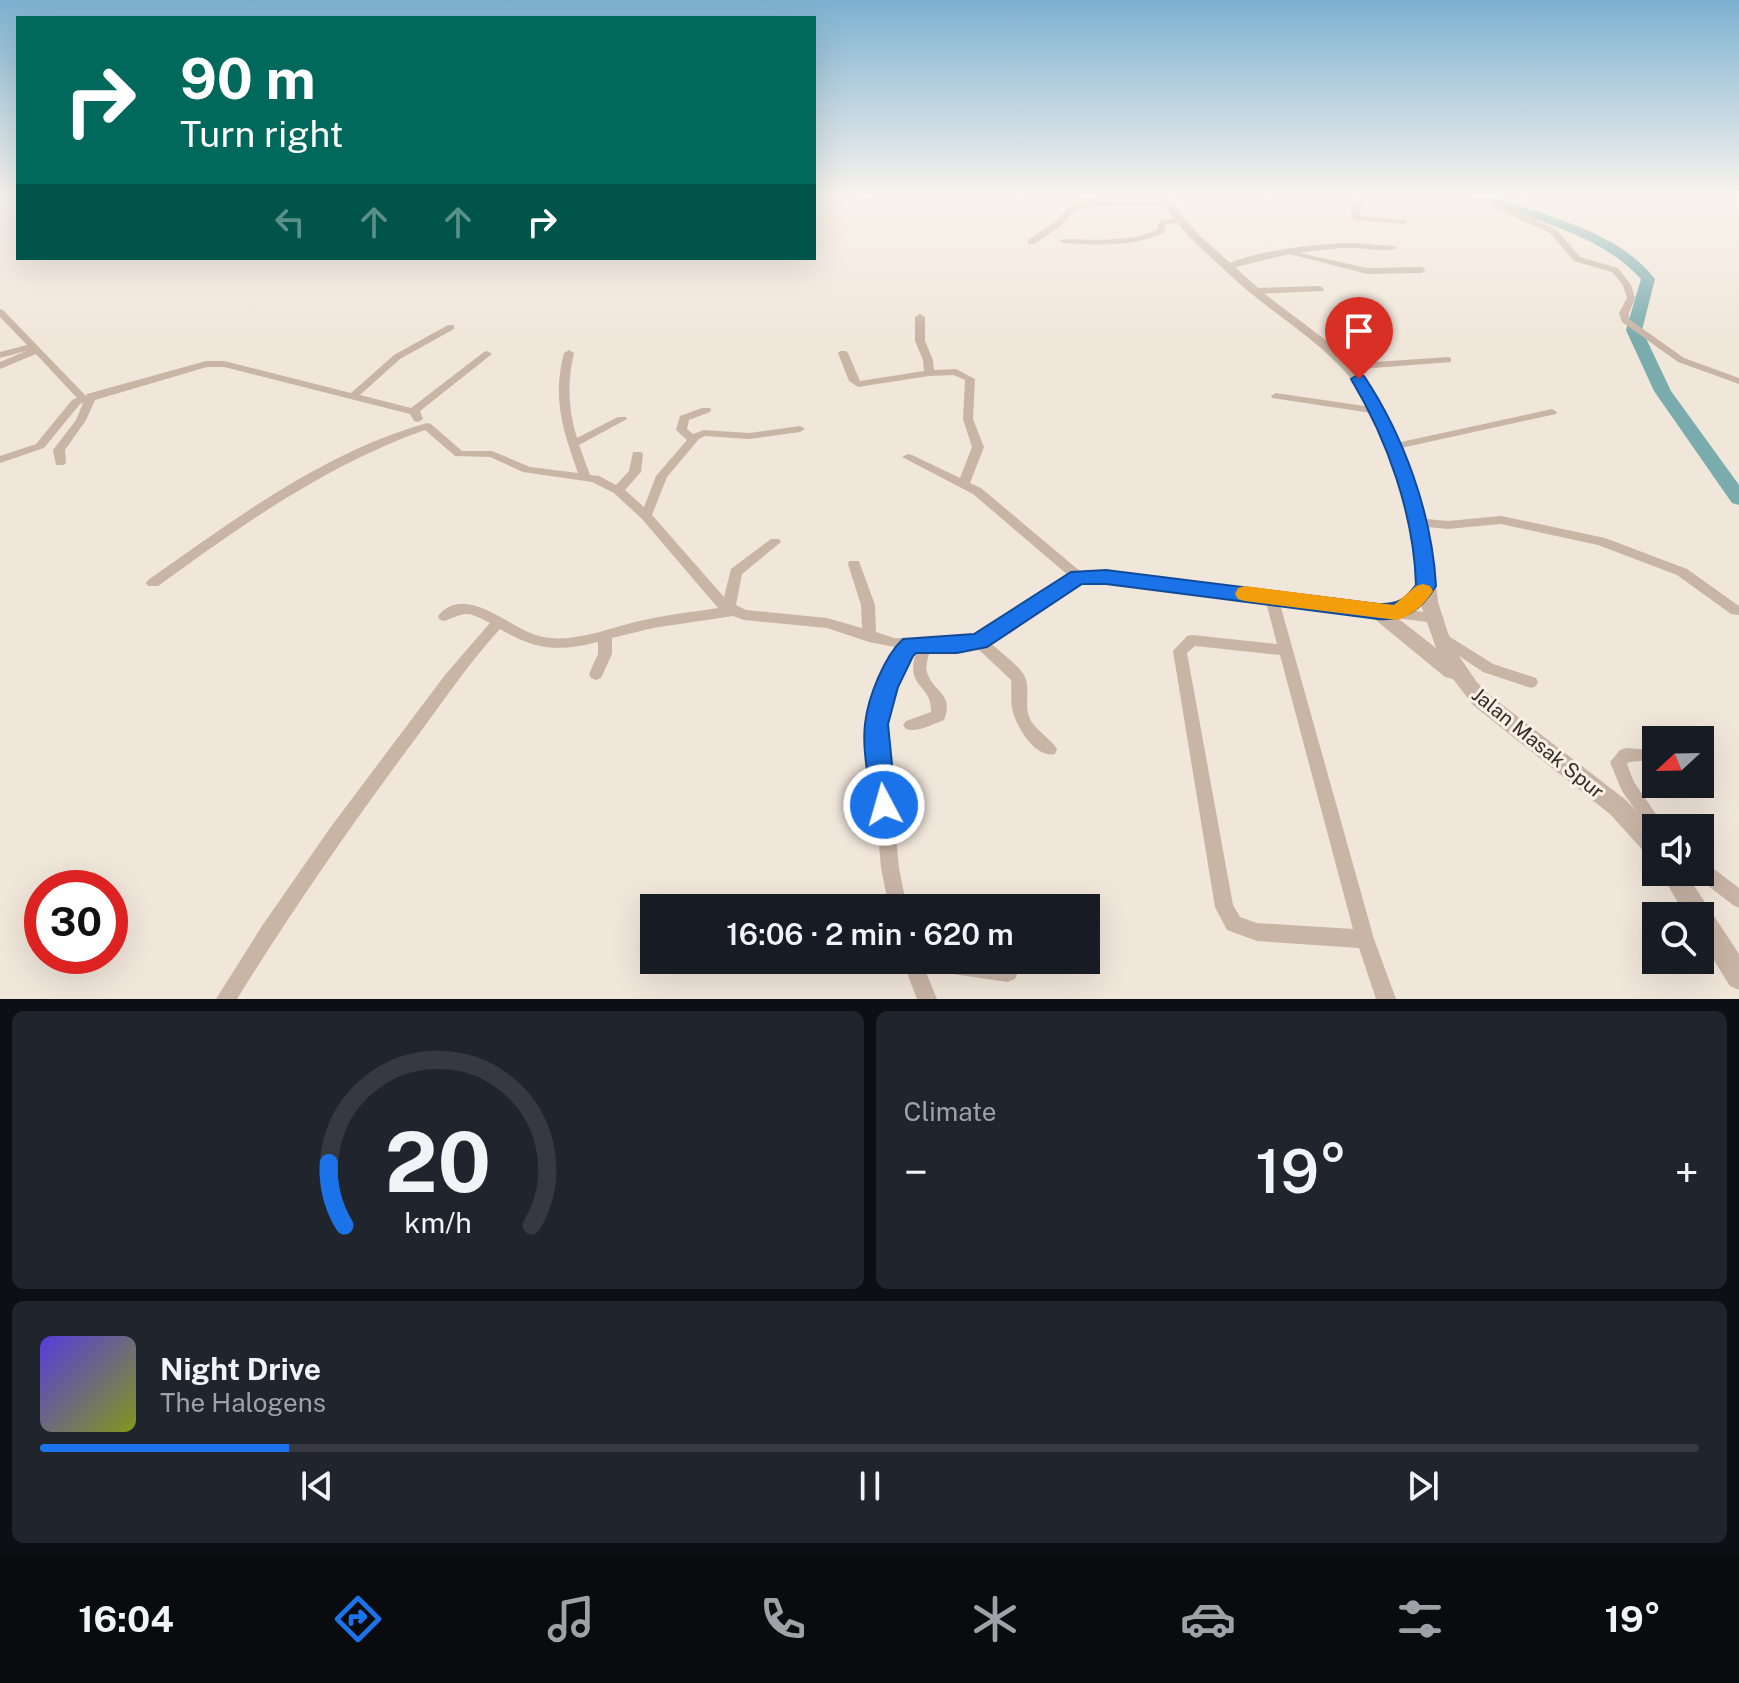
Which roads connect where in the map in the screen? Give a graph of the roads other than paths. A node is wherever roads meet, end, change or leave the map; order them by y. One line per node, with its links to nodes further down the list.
1 (1205, 244): 7 (street, Jalan Masak Spur)
2 (1347, 244): 6 (street)
3 (1356, 244): 5 (street)
4 (1567, 244): 23 (street)
5 (1394, 248)
6 (1287, 252): 7 (street); 8 (street)
7 (1228, 266): 10 (street, Jalan Masak Spur)
8 (1422, 270)
9 (1320, 289): 10 (street)
10 (1254, 291): 21 (street, Jalan Masak Spur)
11 (0, 312): 14 (street)
12 (920, 317): 22 (street)
13 (451, 327): 25 (street)
14 (36, 348): 18 (street); 20 (street); 26 (street)
15 (569, 353): 35 (street)
16 (843, 353): 22 (street)
17 (487, 354): 29 (street)
18 (0, 355)
19 (1448, 360): 21 (street)
20 (0, 366)
21 (1347, 367): 28 (street, Jalan Masak Spur)
22 (929, 373): 42 (street)
23 (1739, 381)
24 (1276, 396): 28 (street)
25 (352, 397): 26 (street); 29 (street)
26 (87, 398): 39 (street); 40 (street)
27 (706, 410): 34 (street)
28 (1378, 411): 36 (street, Jalan Masak Spur)
29 (414, 412): 32 (street)
30 (1552, 412): 36 (street)
31 (622, 419): 35 (street)
32 (427, 426): 41 (street); 49 (street)
33 (800, 429): 34 (street)
34 (692, 438): 44 (street)
35 (573, 444): 41 (street)
36 (1392, 447): 45 (street, Jalan Masak Spur)
37 (637, 454): 43 (street)
38 (908, 457): 42 (street)
39 (0, 460)
40 (60, 463)
41 (585, 477): 43 (street)
42 (964, 484): 48 (street)
43 (618, 490): 44 (street)
44 (646, 516): 52 (street)
45 (1416, 522): 50 (street, Jalan Masak Spur); 53 (street)
46 (775, 542): 52 (street)
47 (854, 564): 59 (street)
48 (1078, 577): 51 (street); 61 (street)
49 (153, 583)
50 (1426, 586): 54 (street); 56 (street, Jalan Masak Spur)
51 (1271, 597): 54 (street); 63 (street)
52 (731, 610): 58 (street); 59 (street)
53 (1736, 611)
54 (1387, 612): 56 (street); 65 (street)
55 (445, 616): 57 (street)
56 (1436, 618): 60 (street, Jalan Masak Spur)
57 (498, 623): 58 (street); 79 (street)
58 (605, 634): 64 (street)
59 (869, 637): 62 (street)
60 (1441, 637): 65 (street, Jalan Masak Spur); 66 (street)
61 (979, 641): 62 (street); 68 (street)
62 (918, 645): 67 (street); 74 (street)
63 (1284, 650): 76 (street); 76 (street)
64 (596, 674)
65 (1463, 680): 71 (street, Jalan Masak Spur)
66 (1531, 682)
67 (911, 725)
68 (1049, 749)
69 (1642, 755): 70 (street)
70 (1649, 814)
71 (1642, 828)
72 (1714, 880): 75 (street)
73 (1681, 886): 78 (street)
74 (895, 894)
75 (1739, 899)
76 (1365, 939): 81 (street)
77 (917, 974): 80 (street)
78 (1739, 977)
79 (226, 999)
80 (927, 999)
81 (1386, 999)

